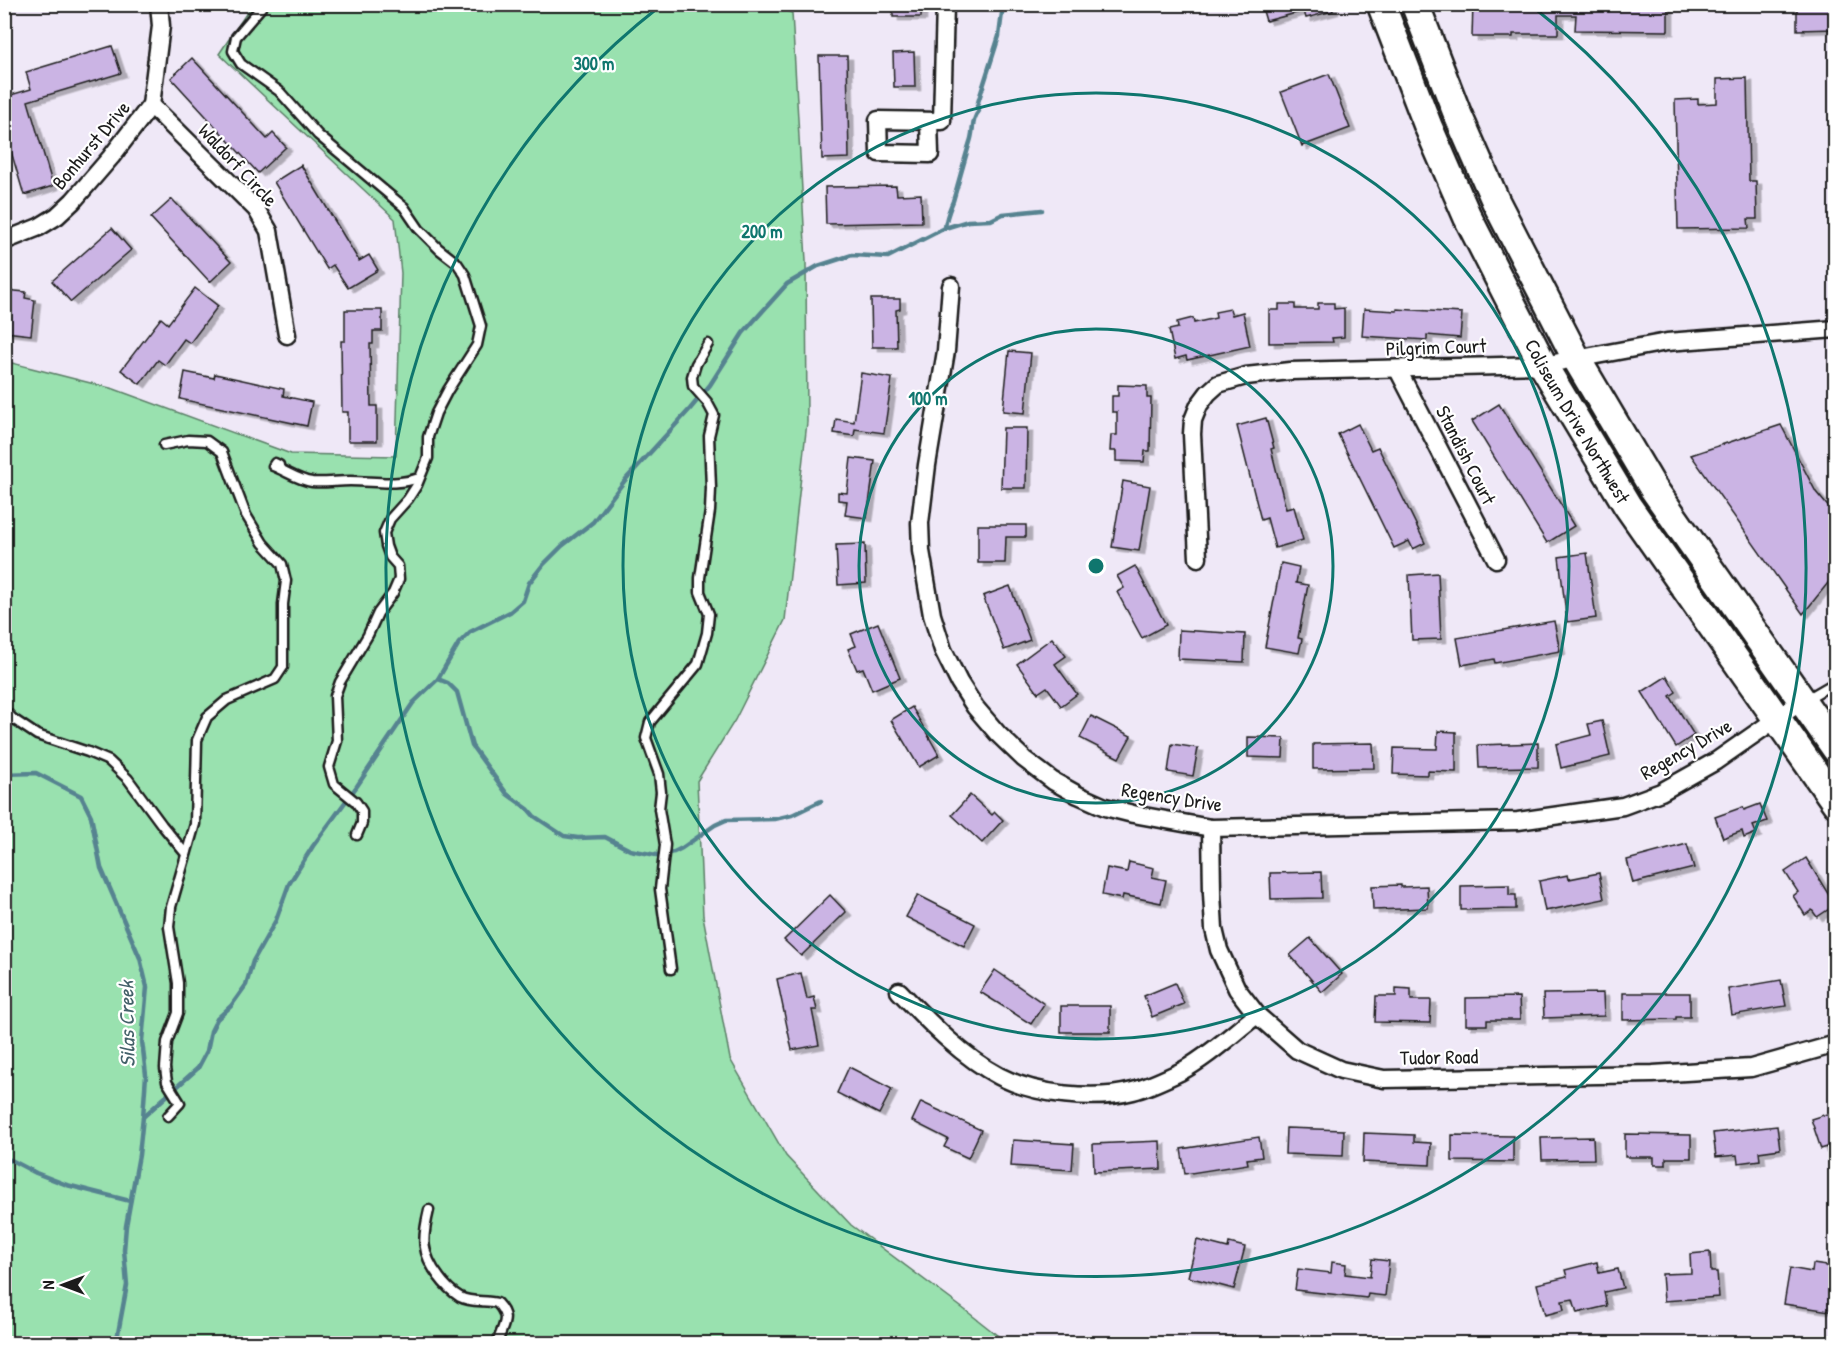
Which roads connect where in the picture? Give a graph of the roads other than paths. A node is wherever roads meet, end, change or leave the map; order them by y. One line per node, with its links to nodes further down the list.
1 (159, 4): 6 (street, Bonhurst Drive)
2 (264, 4): 18 (lane)
3 (945, 4): 7 (street)
4 (1381, 4): 14 (main road, Coliseum Drive Northwest)
5 (1415, 4): 13 (main road, Coliseum Drive Northwest)
6 (151, 105): 8 (street, Bonhurst Drive); 11 (street, Waldorf Circle)
7 (935, 121)
8 (4, 241)
9 (951, 286): 27 (street, Regency Drive)
10 (1836, 329): 13 (street, Pilgrim Court)
11 (287, 336)
12 (708, 344): 30 (lane)
13 (1576, 358): 14 (street, Pilgrim Court); 22 (main road, Coliseum Drive Northwest)
14 (1543, 365): 15 (street, Pilgrim Court); 24 (main road, Coliseum Drive Northwest)
15 (1398, 370): 19 (street, Pilgrim Court); 20 (street, Standish Court)
16 (164, 445): 29 (lane)
17 (279, 468): 18 (lane)
18 (419, 478): 28 (lane)
19 (1198, 558)
20 (1496, 559)
21 (1836, 682): 22 (lane)
22 (1802, 701): 24 (street, Regency Drive); 25 (main road, Coliseum Drive Northwest)
23 (4, 710): 29 (lane)
24 (1777, 718): 26 (main road, Coliseum Drive Northwest); 27 (street, Regency Drive)
25 (1836, 749)
26 (1836, 803)
27 (1211, 828): 32 (street, Tudor Road)
28 (357, 835)
29 (186, 854): 34 (lane)
30 (670, 969)
31 (898, 991): 32 (street)
32 (1257, 1015): 33 (street, Tudor Road)
33 (1836, 1044)
34 (168, 1116)
35 (429, 1210): 36 (lane)
36 (496, 1344)

